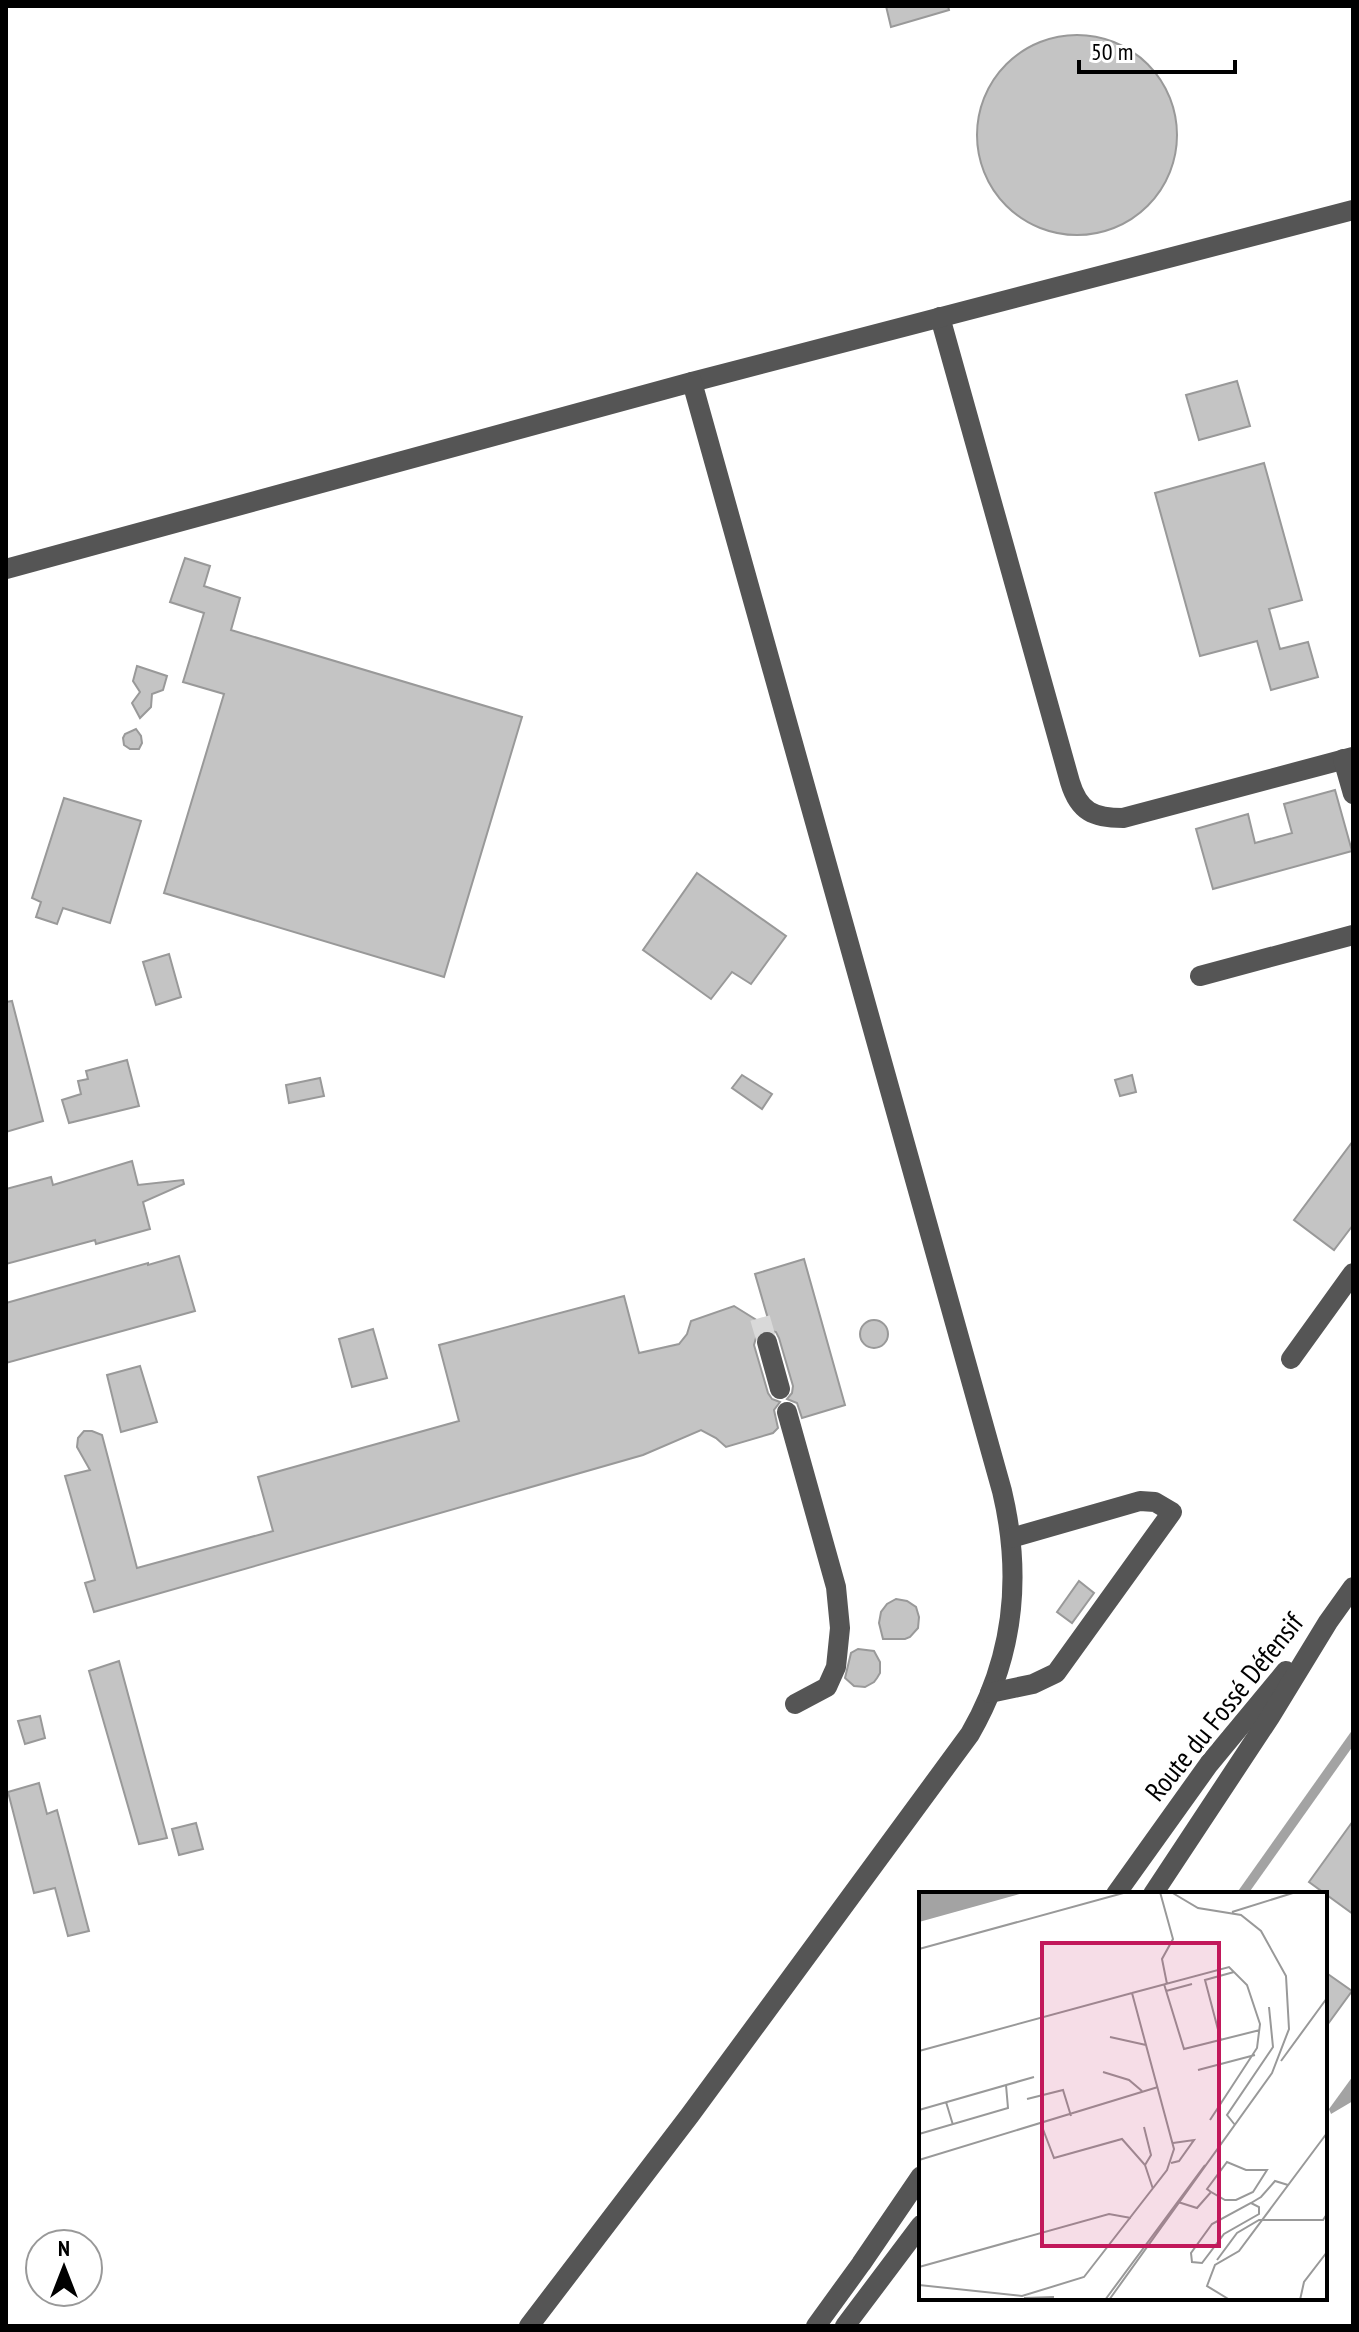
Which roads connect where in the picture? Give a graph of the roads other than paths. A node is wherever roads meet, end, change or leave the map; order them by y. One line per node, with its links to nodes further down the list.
1 (1353, 210): 2 (street)
2 (940, 317): 3 (street); 5 (street)
3 (692, 382): 4 (street); 14 (street)
4 (6, 569)
5 (1348, 758): 6 (street)
6 (1353, 794)
7 (1353, 935): 8 (street)
8 (1200, 976)
9 (1353, 1273): 11 (street)
10 (767, 1342): 12 (street)
11 (1291, 1359)
12 (780, 1389)
13 (787, 1412): 18 (street)
14 (1011, 1538): 17 (street); 17 (street)
15 (1353, 1587): 16 (street)
16 (1328, 1622): 19 (street, Route du Fossé Défensif); 20 (street, Route du Fossé Défensif)
17 (990, 1693): 23 (street)
18 (795, 1704)
19 (1117, 1892)
20 (1154, 1892)
21 (919, 2179): 24 (street)
22 (919, 2228): 25 (street)
23 (529, 2326)
24 (816, 2326)
25 (845, 2326)

